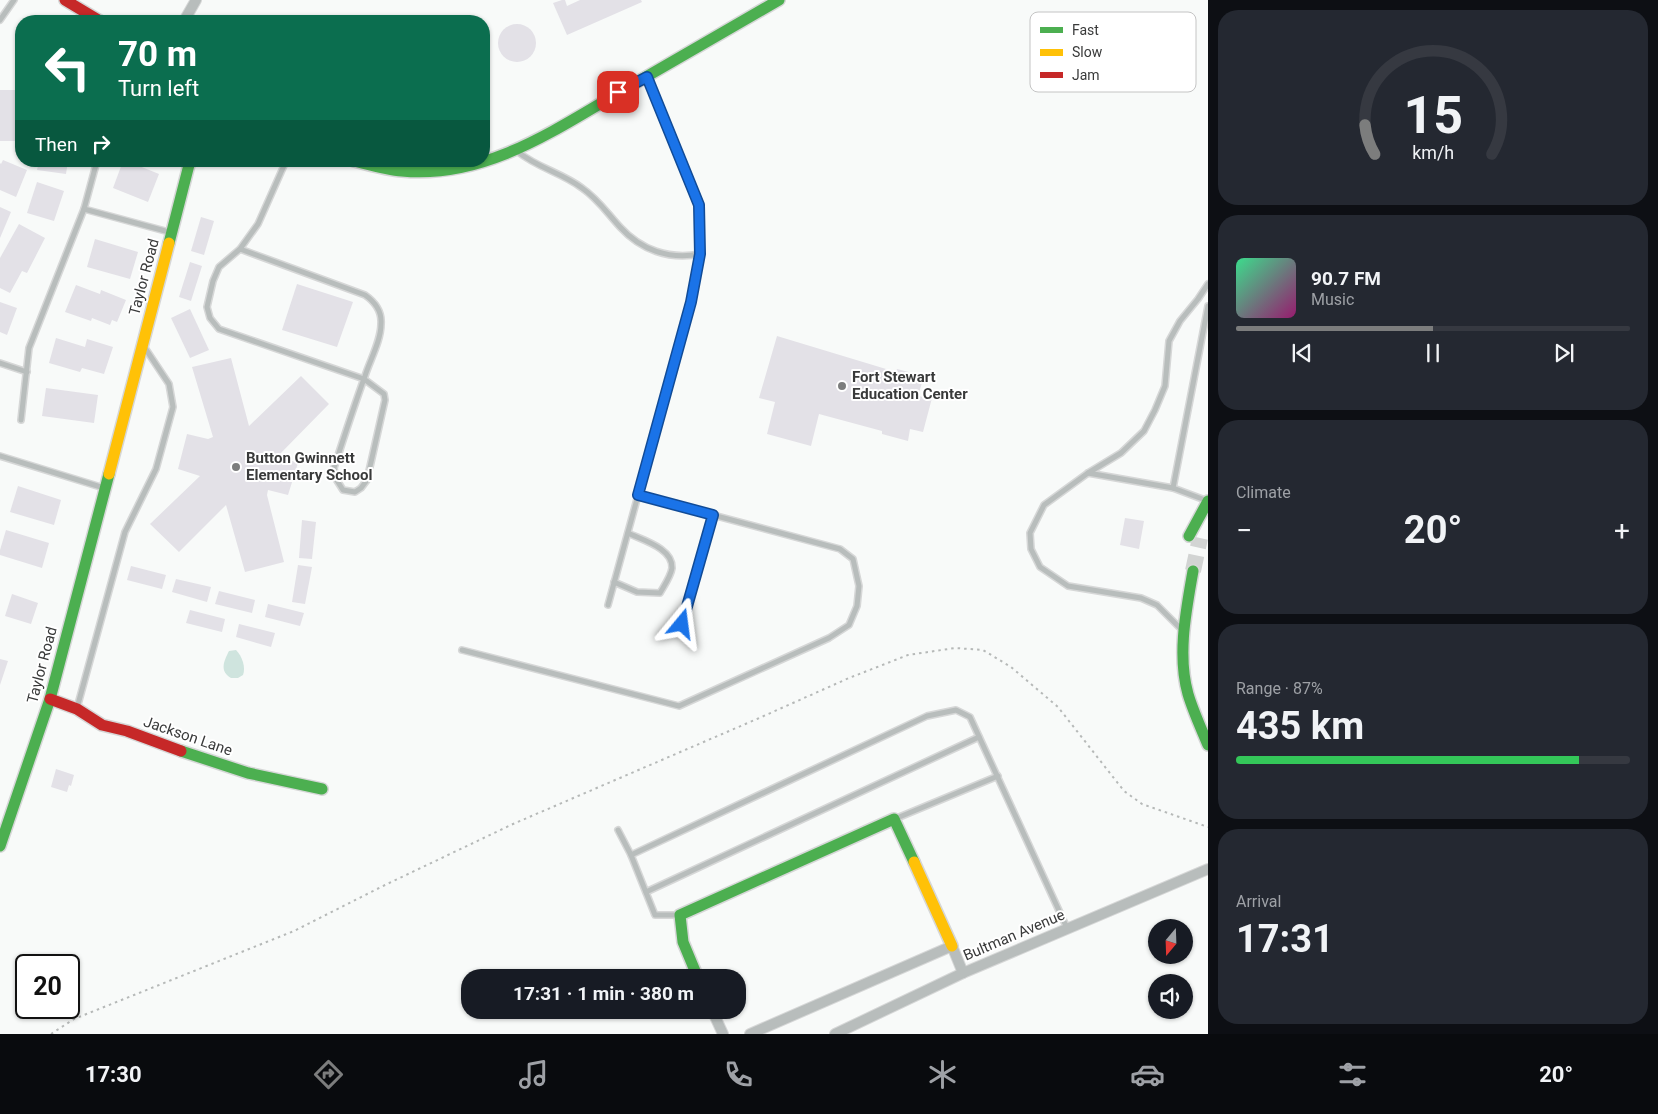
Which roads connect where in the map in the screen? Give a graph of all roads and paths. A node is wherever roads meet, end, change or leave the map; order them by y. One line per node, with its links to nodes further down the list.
1 (14, 0): 7 (lane)
2 (65, 0): 5 (street)
3 (196, 0): 6 (street)
4 (779, 0): 8 (street)
5 (90, 15)
6 (187, 15)
7 (0, 20)
8 (647, 77): 9 (street); 19 (lane)
9 (517, 151): 10 (street); 19 (lane)
10 (490, 161)
11 (95, 167): 16 (lane)
12 (188, 167): 17 (street, Taylor Road)
13 (283, 167): 18 (lane)
14 (377, 167): 15 (street)
15 (463, 167)
16 (84, 209): 17 (lane); 26 (lane)
17 (171, 233): 23 (street, Taylor Road)
18 (240, 249): 27 (lane); 27 (lane)
19 (700, 254): 33 (lane)
20 (1208, 284): 30 (lane)
21 (1208, 306): 22 (lane)
22 (1201, 342): 24 (lane); 32 (lane)
23 (142, 344): 31 (street, Taylor Road); 45 (lane)
24 (1208, 344)
25 (0, 363): 26 (lane)
26 (27, 372): 28 (lane)
27 (364, 378): 27 (lane)
28 (22, 420)
29 (0, 456): 31 (lane)
30 (1088, 473): 32 (lane); 42 (lane)
31 (104, 488): 44 (street, Taylor Road)
32 (1172, 488): 34 (lane)
33 (638, 495): 35 (lane); 36 (lane)
34 (1208, 501): 37 (street)
35 (713, 515): 41 (lane); 43 (lane)
36 (628, 533): 38 (lane); 38 (lane)
37 (1195, 537)
38 (614, 582): 40 (lane)
39 (1191, 587): 39 (street); 42 (street)
40 (608, 605)
41 (682, 624)
42 (1184, 632): 47 (street)
43 (462, 650)
44 (50, 699): 45 (street, Jackson Lane); 53 (street, Taylor Road)
45 (77, 709): 49 (street, Jackson Lane)
46 (980, 737): 48 (lane); 54 (lane); 56 (lane)
47 (1208, 745)
48 (998, 776): 50 (lane); 58 (lane)
49 (322, 788)
50 (894, 819): 57 (street); 59 (street)
51 (1208, 826): 63 (path)
52 (618, 830): 54 (lane)
53 (0, 846)
54 (631, 855): 56 (lane)
55 (1208, 869): 58 (street, Bultman Avenue)
56 (646, 892): 57 (lane)
57 (680, 915): 60 (street)
58 (1067, 929): 61 (street, Bultman Avenue)
59 (952, 946): 61 (street); 65 (street)
60 (694, 969)
61 (963, 973): 66 (street, Bultman Avenue)
62 (716, 1019): 64 (street)
63 (51, 1034)
64 (723, 1034)
65 (750, 1034)
66 (835, 1034)

